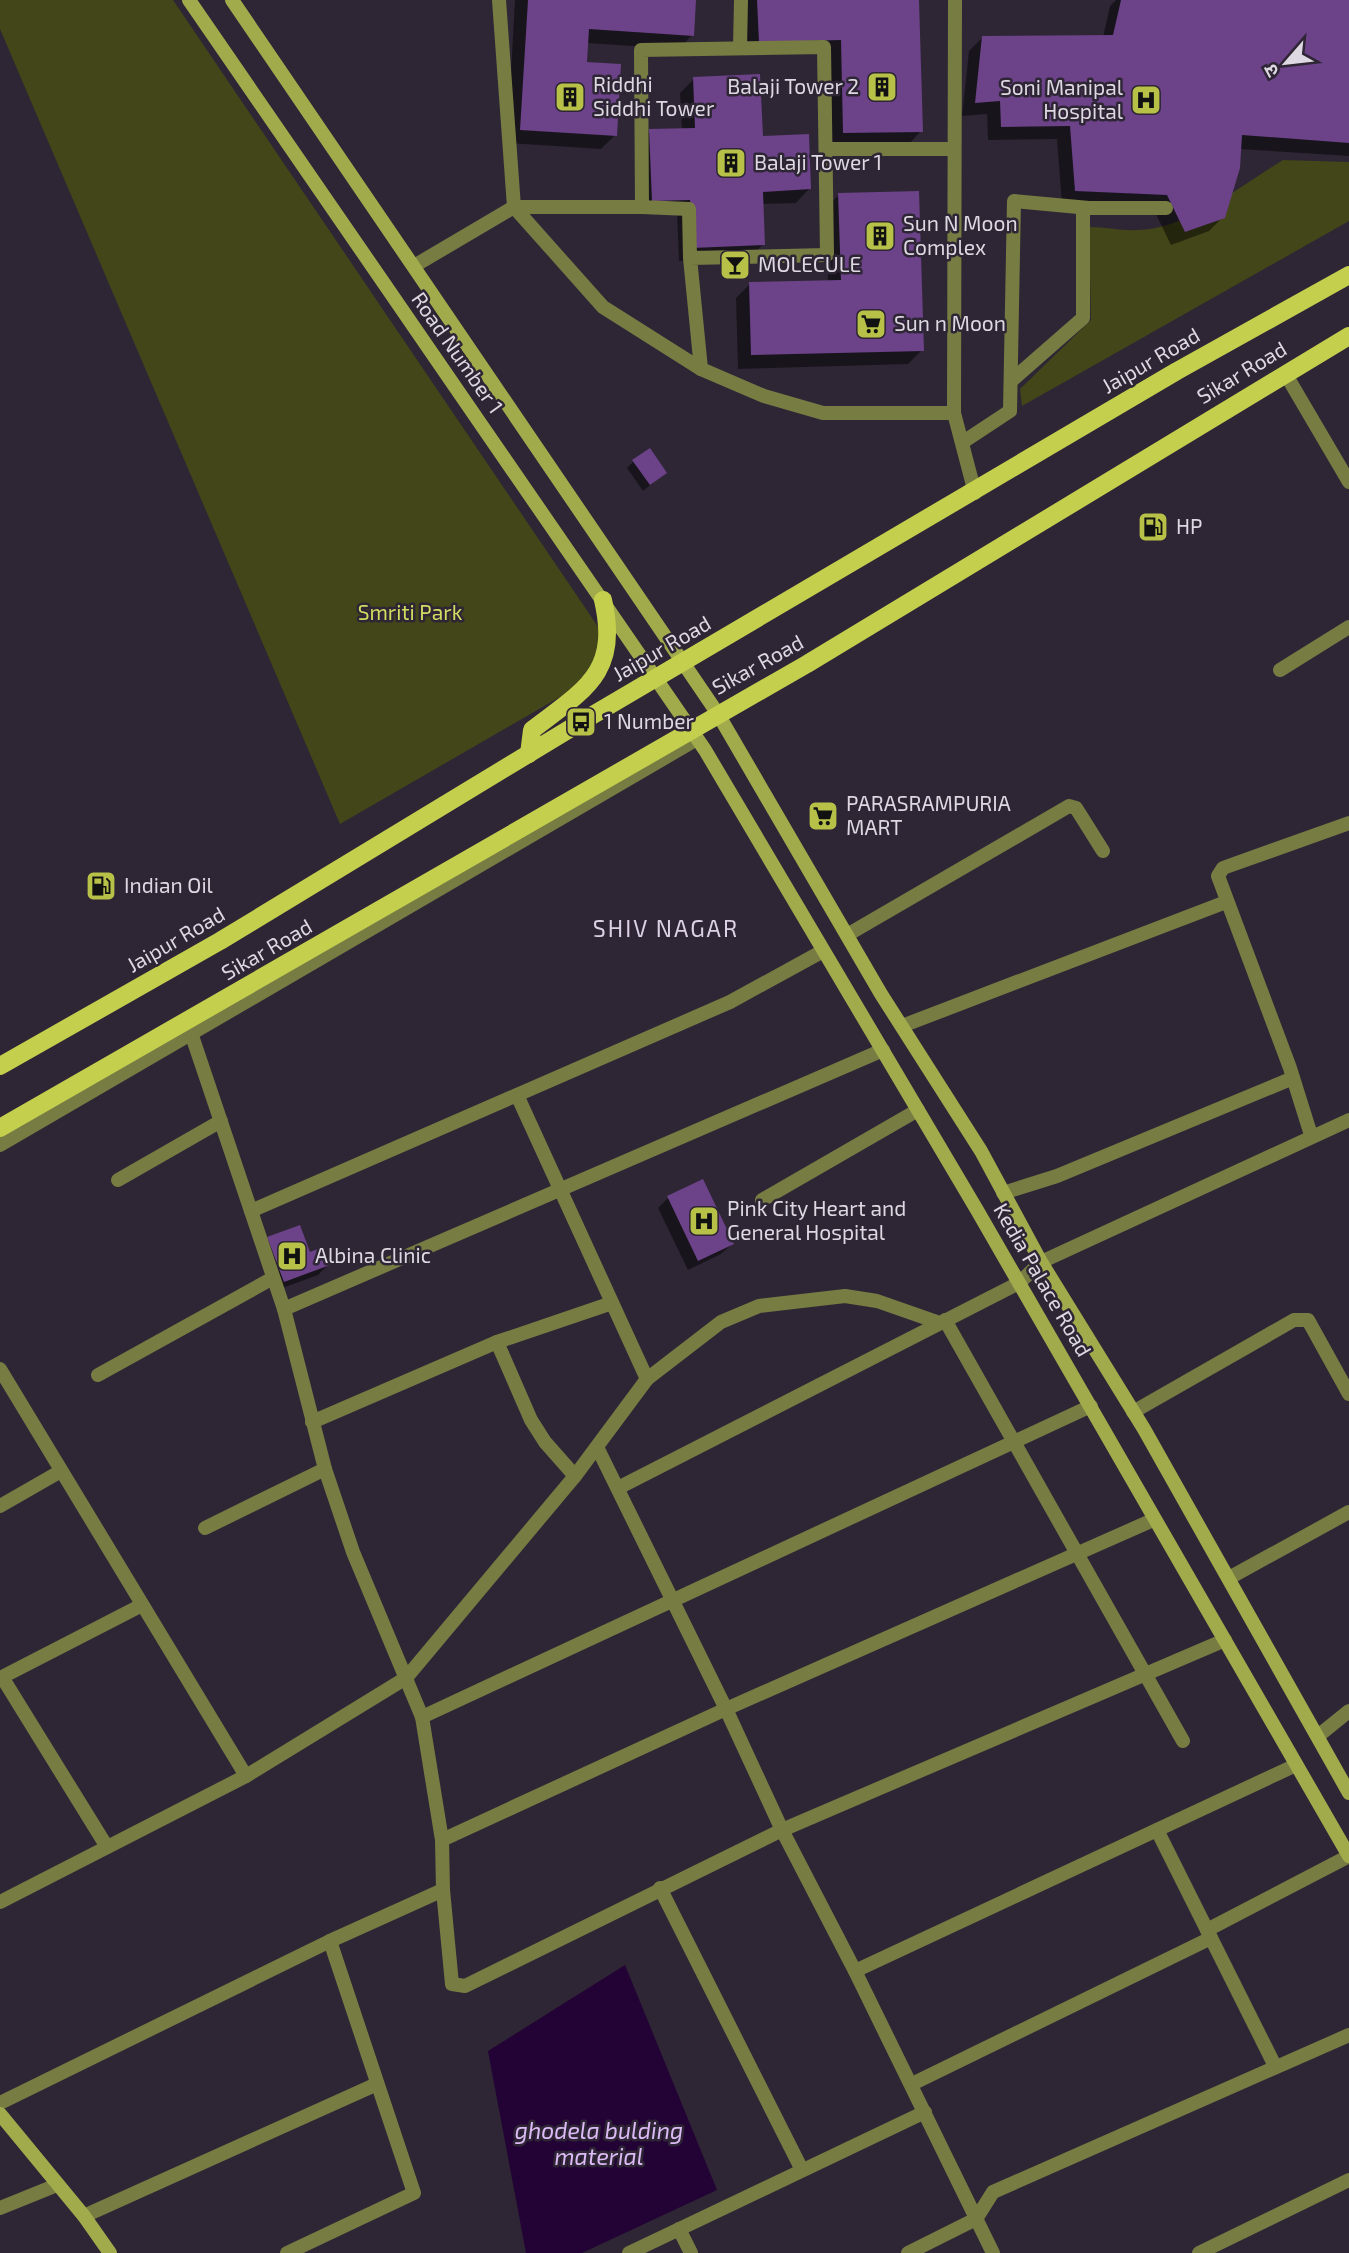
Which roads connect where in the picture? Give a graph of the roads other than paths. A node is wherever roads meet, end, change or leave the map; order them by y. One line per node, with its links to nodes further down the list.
1 (189, 0): 24 (street, Road Number 1)
2 (232, 0): 14 (street, Road Number 1)
3 (499, 0): 9 (street)
4 (741, 0): 6 (street)
5 (955, 0): 8 (street)
6 (740, 48): 7 (street); 10 (street)
7 (826, 149): 8 (street); 13 (street)
8 (953, 149): 20 (street)
9 (514, 207): 10 (street); 14 (street); 17 (street)
10 (642, 208): 13 (street)
11 (1083, 208): 12 (street); 19 (street); 19 (street)
12 (1166, 208)
13 (690, 258): 17 (street)
14 (414, 266): 26 (street, Road Number 1)
15 (1349, 275): 23 (main road, Jaipur Road)
16 (1349, 336): 18 (main road, Sikar Road)
17 (701, 369): 20 (street)
18 (1285, 373): 22 (street); 29 (main road, Sikar Road)
19 (1011, 381): 21 (street)
20 (954, 412): 21 (street)
21 (963, 442): 23 (street)
22 (1349, 482)
23 (975, 492): 26 (main road, Jaipur Road)
24 (603, 600): 28 (street, Road Number 1); 31 (main road)
25 (1349, 627): 27 (street)
26 (685, 663): 28 (main road, Jaipur Road); 29 (street, Road Number 1)
27 (1280, 670)
28 (656, 678): 30 (street, Road Number 1); 31 (main road, Jaipur Road)
29 (718, 714): 30 (main road, Sikar Road); 35 (street, Kedia Palace Road)
30 (693, 735): 36 (street, Kedia Palace Road); 38 (main road, Sikar Road)
31 (529, 754): 40 (main road, Jaipur Road)
32 (1348, 827): 34 (street)
33 (1103, 851): 35 (street)
34 (1226, 902): 37 (street); 41 (street)
35 (846, 935): 37 (street, Kedia Palace Road)
36 (822, 951): 39 (street, Kedia Palace Road); 42 (street)
37 (902, 1026): 51 (street, Kedia Palace Road)
38 (189, 1027): 45 (street); 46 (main road, Sikar Road); 48 (street)
39 (883, 1051): 43 (street, Kedia Palace Road); 50 (street)
40 (0, 1066)
41 (1293, 1078): 47 (street); 51 (street)
42 (517, 1095): 50 (street); 53 (street)
43 (918, 1110): 52 (street); 56 (street, Kedia Palace Road)
44 (1349, 1120): 47 (street)
45 (221, 1121): 49 (street); 53 (street)
46 (0, 1128)
47 (1311, 1135): 54 (street)
48 (0, 1145)
49 (118, 1180)
50 (560, 1188): 57 (street); 58 (street)
51 (1003, 1193): 54 (street, Kedia Palace Road)
52 (762, 1200)
53 (251, 1211): 55 (street)
54 (1041, 1262): 56 (street); 66 (street, Kedia Palace Road)
55 (273, 1278): 58 (street); 62 (street)
56 (1019, 1283): 59 (street); 65 (street, Kedia Palace Road)
57 (612, 1303): 60 (street); 63 (street)
58 (284, 1310): 67 (street)
59 (942, 1322): 63 (street); 68 (street); 73 (street)
60 (497, 1342): 67 (street); 72 (street)
61 (0, 1370): 71 (street)
62 (98, 1375)
63 (647, 1379): 69 (street)
64 (1349, 1394): 66 (street)
65 (1091, 1406): 68 (street); 76 (street, Kedia Palace Road)
66 (1133, 1412): 79 (street, Kedia Palace Road)
67 (312, 1422): 70 (street)
68 (1012, 1443): 78 (street); 80 (street)
69 (597, 1447): 72 (street); 73 (street)
70 (325, 1469): 77 (street); 85 (street)
71 (61, 1471): 74 (street); 81 (street)
72 (575, 1476): 85 (street)
73 (618, 1488): 80 (street)
74 (0, 1506)
75 (1349, 1512): 79 (street)
76 (1153, 1520): 78 (street); 82 (street, Kedia Palace Road)
77 (205, 1528)
78 (1079, 1553): 83 (street); 86 (street)
79 (1229, 1578): 89 (street, Kedia Palace Road)
80 (672, 1599): 86 (street); 88 (street)
81 (142, 1605): 84 (street); 92 (street)
82 (1224, 1640): 83 (street); 91 (street, Kedia Palace Road)
83 (1147, 1674): 90 (street); 94 (street)
84 (1, 1678): 97 (street)
85 (406, 1678): 88 (street); 92 (street)
86 (726, 1709): 94 (street); 96 (street)
87 (1349, 1712): 89 (street)
88 (422, 1717): 96 (street)
89 (1318, 1736): 93 (street, Kedia Palace Road)
90 (1183, 1741)
91 (1296, 1765): 95 (street); 98 (street, Kedia Palace Road)
92 (246, 1776): 97 (street)
93 (1349, 1793)
94 (782, 1830): 99 (street); 104 (street)
95 (1157, 1830): 102 (street); 104 (street)
96 (442, 1840): 100 (street)
97 (107, 1847): 101 (street)
98 (1349, 1856): 102 (street)
99 (660, 1888): 100 (street); 112 (street)
100 (443, 1890): 103 (street)
101 (0, 1902)
102 (1209, 1934): 106 (street); 108 (street)
103 (330, 1941): 107 (street); 109 (street)
104 (855, 1970): 108 (street)
105 (1349, 2035): 106 (street)
106 (1275, 2066): 117 (street)
107 (377, 2084): 116 (street); 120 (street)
108 (912, 2084): 110 (street)
109 (0, 2103)
110 (925, 2112): 112 (street); 117 (street)
111 (0, 2114): 114 (street)
112 (802, 2170): 118 (street)
113 (1349, 2180): 125 (street)
114 (57, 2185): 115 (street); 116 (street)
115 (0, 2208)
116 (84, 2216): 119 (street)
117 (976, 2219): 123 (street); 124 (street)
118 (679, 2229): 121 (street); 122 (street)
119 (110, 2253)
120 (286, 2253)
121 (629, 2253)
122 (691, 2253)
123 (908, 2253)
124 (993, 2253)
125 (1199, 2253)

